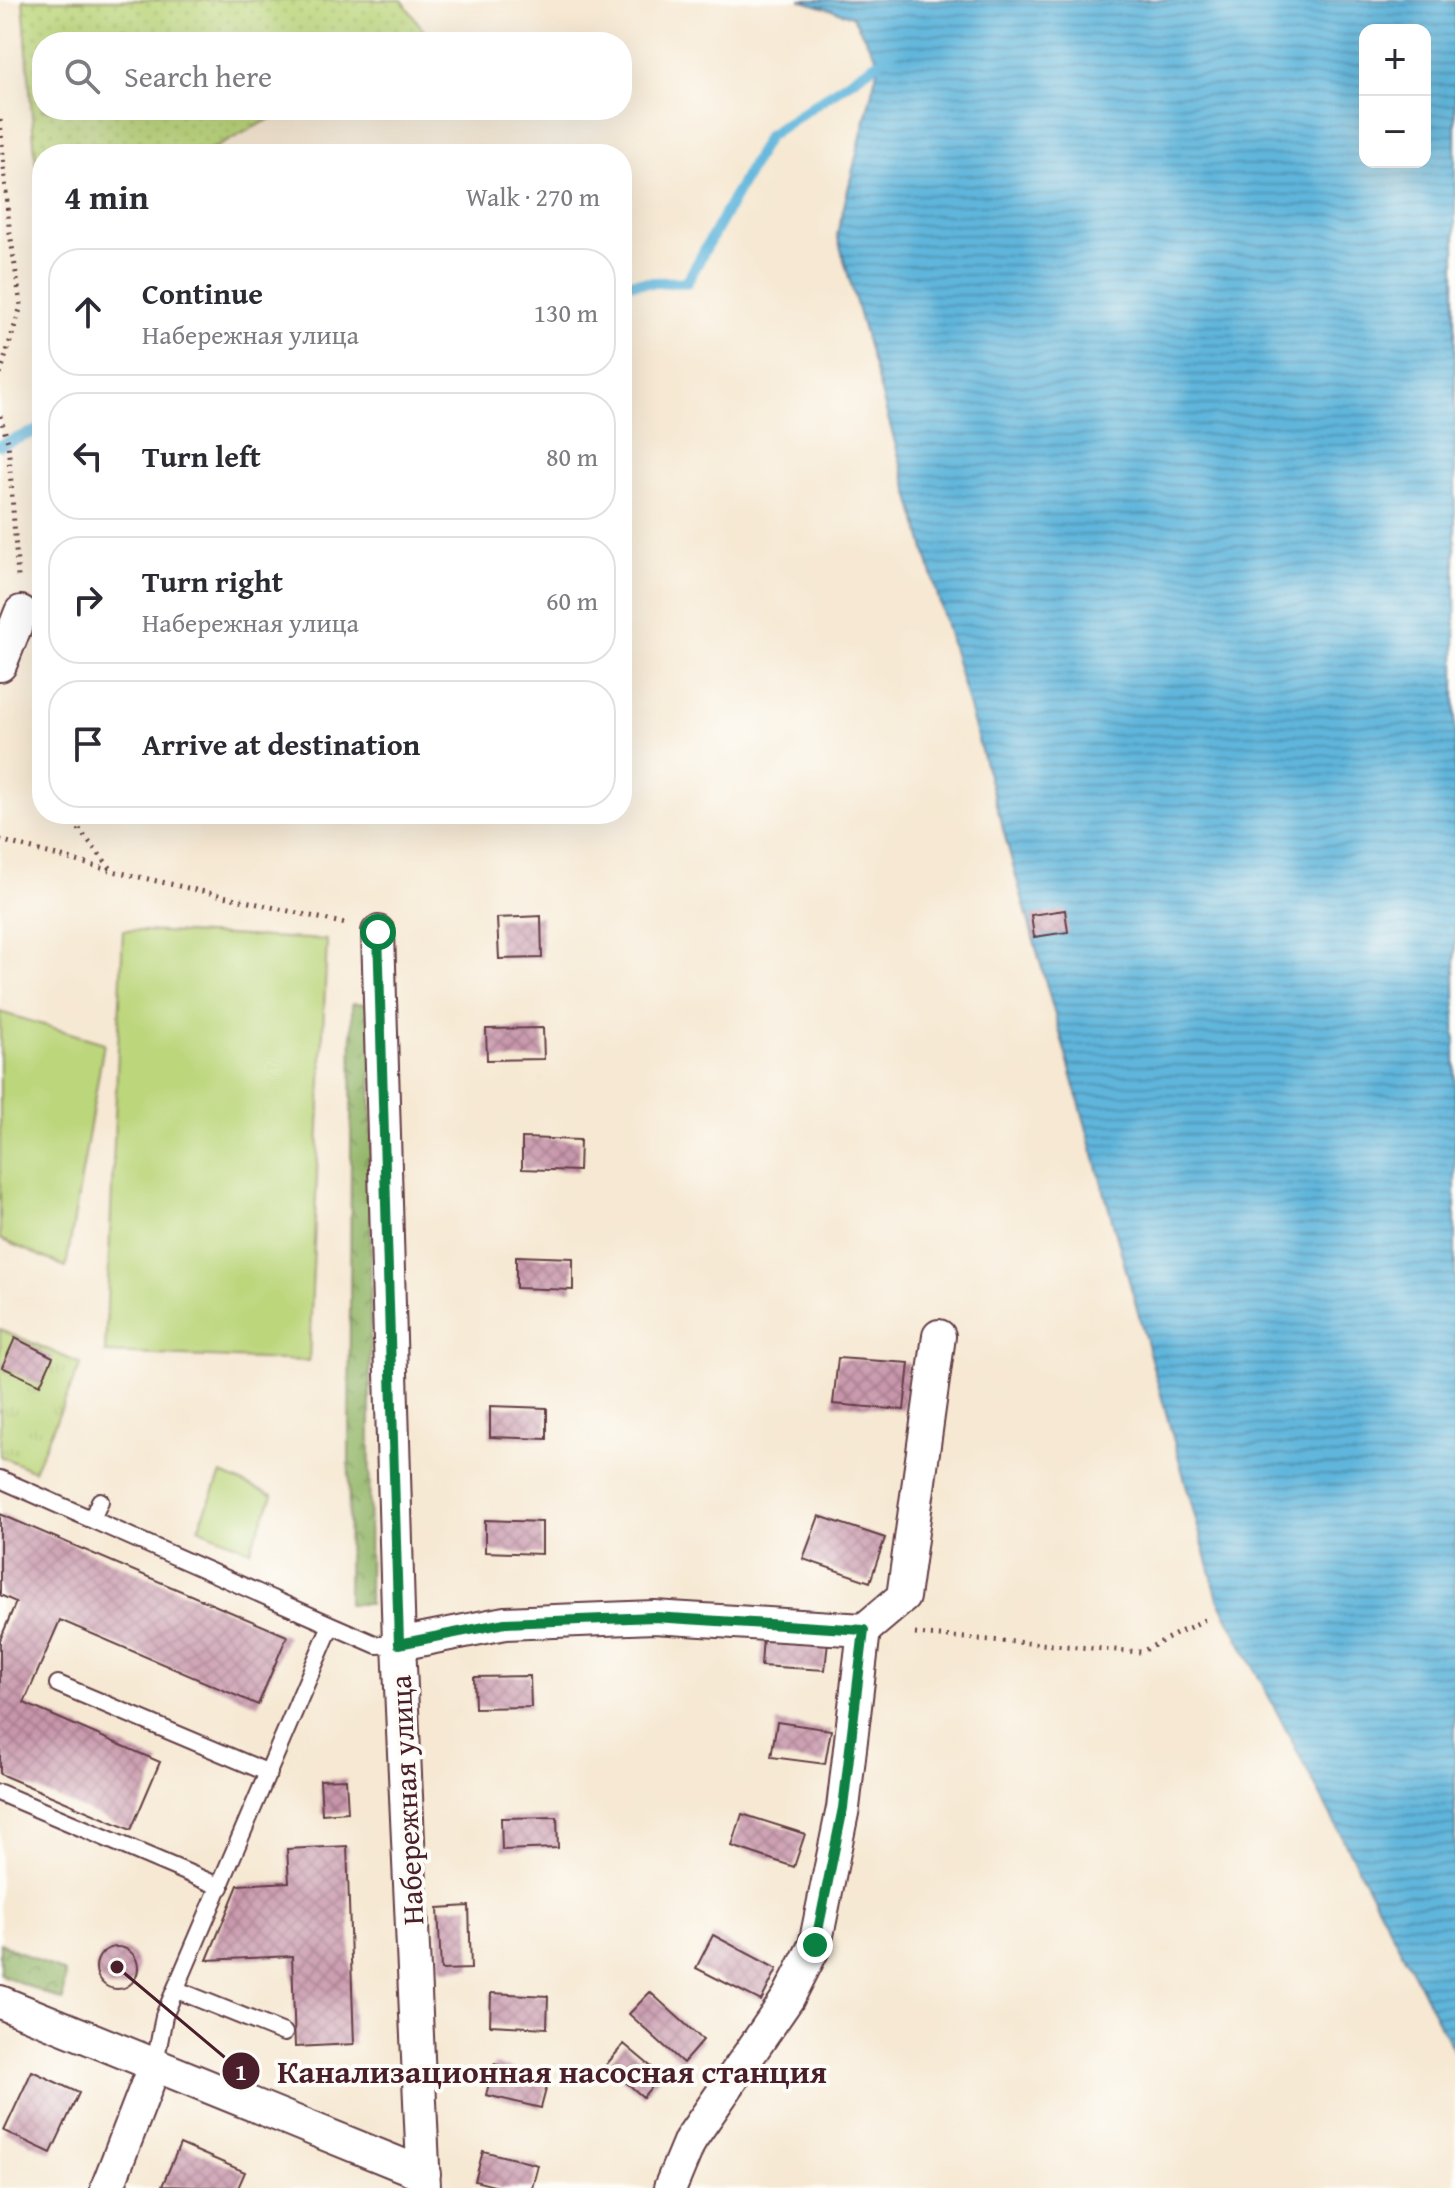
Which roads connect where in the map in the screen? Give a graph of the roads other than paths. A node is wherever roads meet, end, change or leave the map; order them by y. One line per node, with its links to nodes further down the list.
1 (21, 612): 2 (street)
2 (0, 665)
3 (378, 932): 10 (street, Набережная улица)
4 (939, 1336): 9 (street)
5 (0, 1479): 7 (lane)
6 (100, 1501): 7 (lane)
7 (92, 1519): 8 (lane)
8 (331, 1625): 10 (lane); 12 (lane)
9 (864, 1630): 10 (street); 21 (street)
10 (399, 1644): 19 (street, Набережная улица)
11 (58, 1684): 12 (lane)
12 (269, 1773): 14 (lane)
13 (0, 1793): 14 (lane)
14 (221, 1887): 15 (lane)
15 (177, 1990): 17 (lane); 18 (lane)
16 (0, 2002): 18 (street)
17 (284, 2033)
18 (155, 2064): 19 (street); 20 (street)
19 (424, 2181)
20 (107, 2188)
21 (670, 2188)

